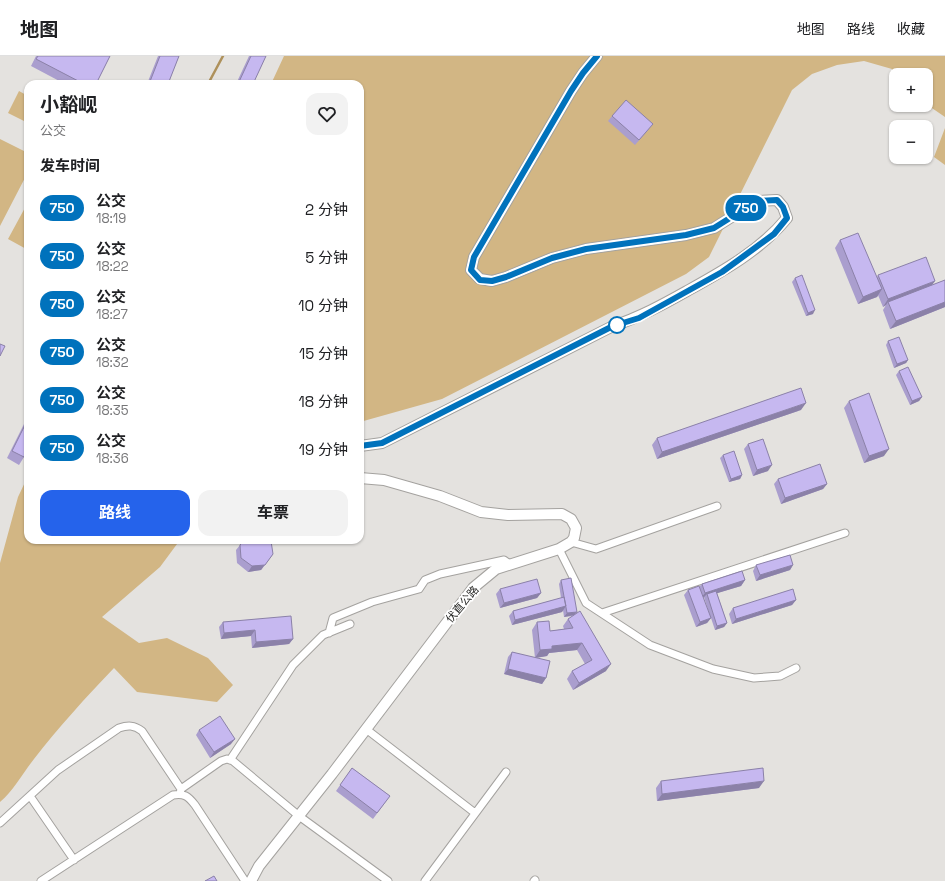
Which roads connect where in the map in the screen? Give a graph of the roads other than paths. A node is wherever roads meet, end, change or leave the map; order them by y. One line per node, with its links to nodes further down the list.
1 (598, 56): 2 (main road)
2 (364, 445)
3 (364, 478): 6 (main road)
4 (718, 506): 6 (street)
5 (845, 533): 9 (street)
6 (570, 542): 7 (main road, 伏直公路)
7 (559, 550): 8 (main road, 伏直公路); 9 (street)
8 (511, 565): 11 (street); 13 (main road, 伏直公路)
9 (602, 613): 12 (street)
10 (350, 624): 11 (street)
11 (329, 633): 14 (street)
12 (796, 668)
13 (366, 729): 18 (street); 19 (main road, 伏直公路)
14 (230, 760): 16 (street); 19 (street)
15 (506, 772): 18 (street)
16 (180, 792): 17 (street); 21 (street); 23 (street)
17 (30, 796): 20 (street); 21 (street)
18 (475, 813): 26 (street)
19 (299, 816): 24 (main road, 伏直公路); 25 (street)
20 (0, 823)
21 (74, 860): 22 (street)
22 (41, 881)
23 (245, 881)
24 (251, 881)
25 (388, 881)
26 (425, 881)

